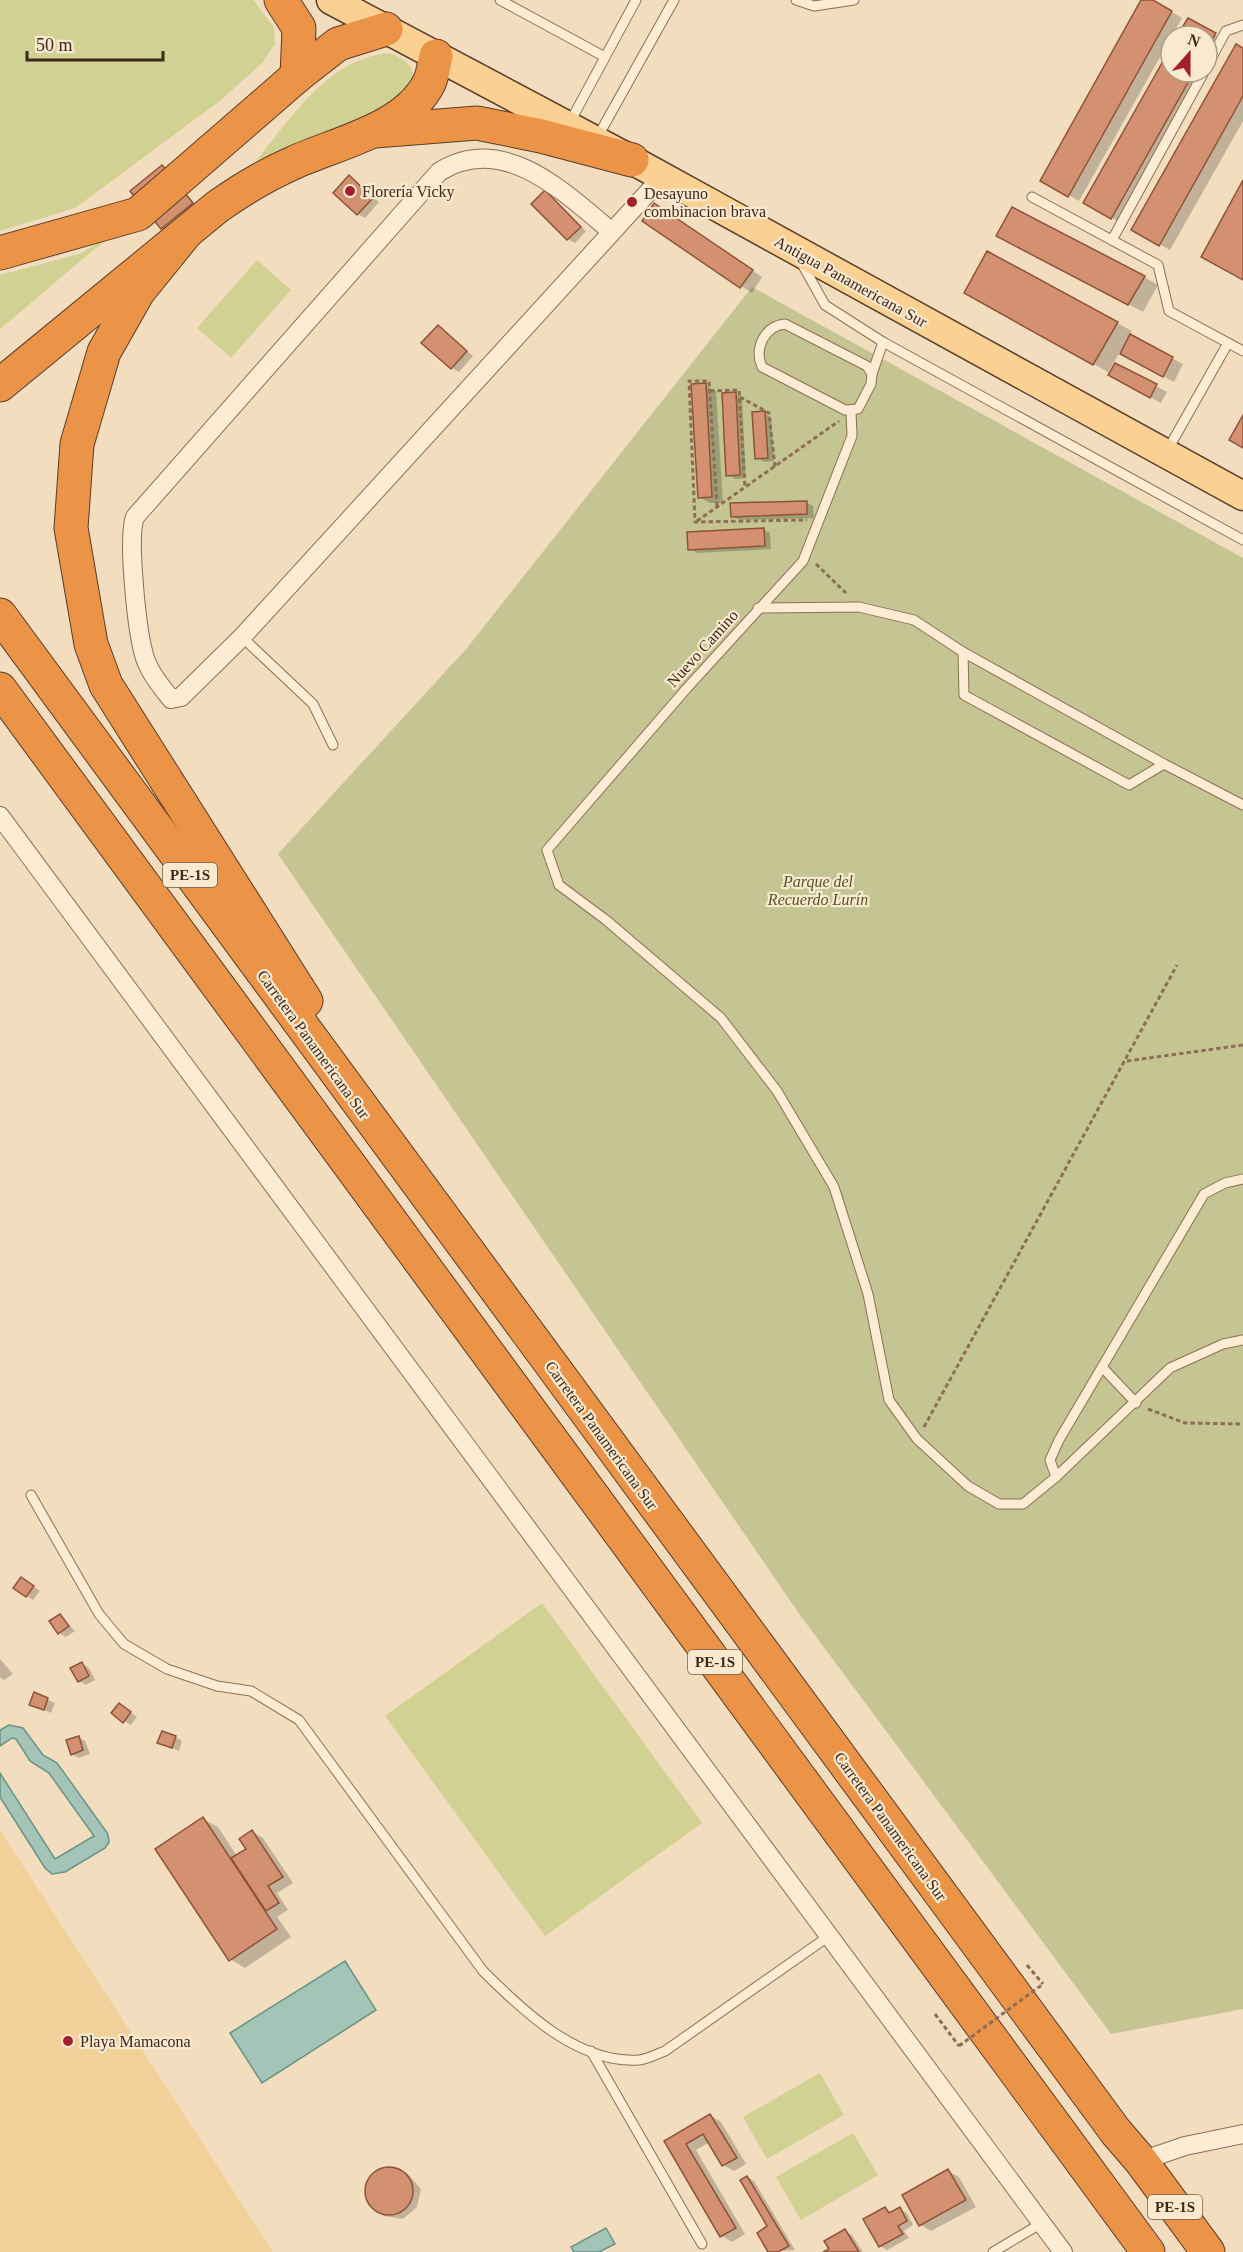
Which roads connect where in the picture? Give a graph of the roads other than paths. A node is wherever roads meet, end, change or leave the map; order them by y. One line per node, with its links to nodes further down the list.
1 (281, 0): 13 (highway)
2 (331, 0): 9 (main road, Antigua Panamericana Sur)
3 (500, 0): 12 (lane)
4 (636, 0): 12 (lane)
5 (675, 0): 17 (lane)
6 (796, 0): 7 (lane)
7 (854, 0)
8 (1243, 25): 10 (lane)
9 (386, 29): 11 (main road, Antigua Panamericana Sur); 13 (highway)
10 (1219, 43)
11 (436, 56): 15 (main road, Antigua Panamericana Sur); 16 (highway)
12 (605, 57): 15 (lane)
13 (297, 75): 25 (highway)
14 (1197, 84): 23 (lane)
15 (568, 126): 17 (main road, Antigua Panamericana Sur)
16 (375, 131): 18 (highway); 22 (highway)
17 (596, 140): 18 (main road, Antigua Panamericana Sur)
18 (632, 160): 19 (main road, Antigua Panamericana Sur)
19 (662, 177): 21 (street); 24 (main road, Antigua Panamericana Sur)
20 (1032, 197): 23 (lane)
21 (612, 232): 37 (street); 37 (street)
22 (185, 234): 30 (highway); 44 (highway)
23 (1112, 240): 27 (lane)
24 (795, 250): 26 (lane); 32 (main road, Antigua Panamericana Sur)
25 (0, 253)
26 (883, 342): 29 (lane); 34 (lane)
27 (1228, 343): 28 (lane); 32 (lane)
28 (1243, 351)
29 (872, 374): 31 (lane); 31 (lane)
30 (0, 385)
31 (851, 412): 35 (lane, Nuevo Camino)
32 (1166, 454): 33 (main road, Antigua Panamericana Sur)
33 (1243, 496)
34 (1243, 540)
35 (758, 608): 38 (lane); 49 (lane, Nuevo Camino)
36 (0, 615): 44 (highway, Carretera Panamericana Sur / PE-1S)
37 (243, 637): 40 (lane)
38 (963, 652): 41 (lane); 41 (lane)
39 (0, 689): 59 (highway, PE-1S)
40 (333, 745)
41 (1164, 764): 42 (lane)
42 (1243, 805)
43 (0, 816): 51 (street)
44 (380, 1135): 54 (highway, Carretera Panamericana Sur / PE-1S)
45 (1243, 1179): 47 (lane)
46 (1243, 1340): 48 (lane)
47 (1102, 1367): 48 (lane); 49 (lane)
48 (1136, 1403): 49 (lane)
49 (1056, 1477)
50 (31, 1495): 52 (lane)
51 (829, 1936): 52 (lane); 55 (street)
52 (591, 2051): 56 (lane)
53 (1243, 2134): 54 (street)
54 (1141, 2161): 60 (highway, Carretera Panamericana Sur / PE-1S)
55 (1042, 2223): 57 (lane); 58 (street)
56 (702, 2244)
57 (993, 2252)
58 (1063, 2252)
59 (1148, 2252)
60 (1208, 2252)

